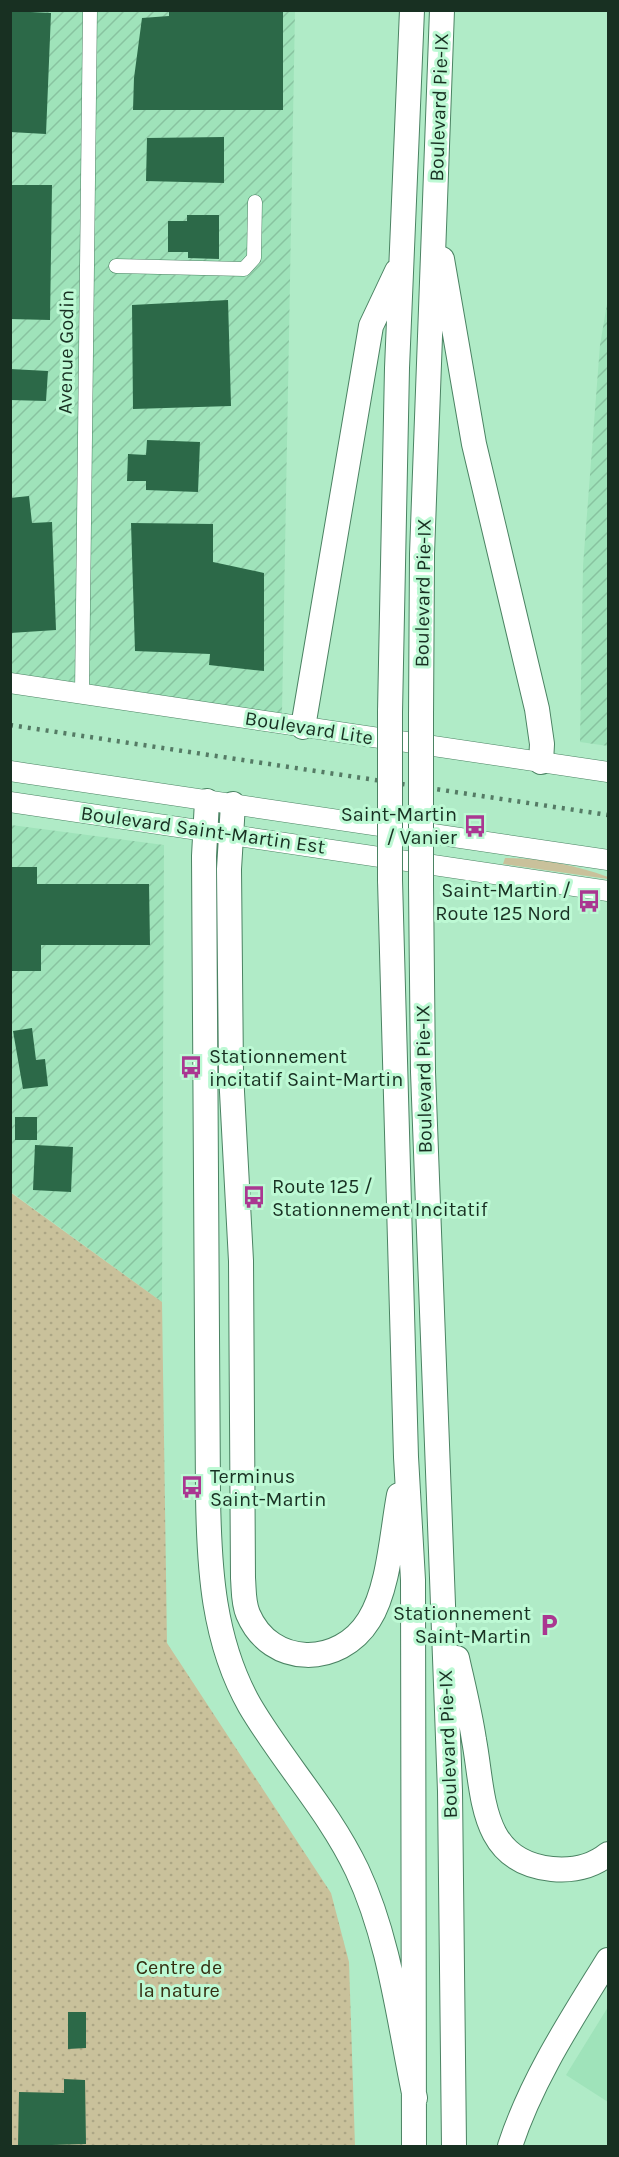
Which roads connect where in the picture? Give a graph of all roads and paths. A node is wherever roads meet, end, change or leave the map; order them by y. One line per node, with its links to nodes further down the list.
1 (90, 10): 9 (street, Avenue Godin)
2 (412, 10): 6 (highway, Boulevard Pie-IX)
3 (442, 10): 5 (highway, Boulevard Pie-IX)
4 (255, 202): 7 (street)
5 (434, 219): 11 (highway); 22 (highway, Boulevard Pie-IX, bridge)
6 (402, 261): 10 (highway); 21 (highway, Boulevard Pie-IX, bridge)
7 (117, 266)
8 (10, 683): 9 (main road, Boulevard Lite)
9 (82, 693): 10 (main road, Boulevard Lite)
10 (303, 727): 11 (main road, Boulevard Lite)
11 (541, 762): 13 (main road, Boulevard Lite)
12 (10, 771): 14 (main road, Boulevard Saint-Martin Est)
13 (609, 772)
14 (207, 801): 16 (main road, Boulevard Saint-Martin Est); 17 (highway)
15 (10, 802): 17 (main road, Boulevard Saint-Martin Est)
16 (232, 804): 18 (highway); 19 (main road, Boulevard Saint-Martin Est)
17 (205, 830): 18 (main road, Boulevard Saint-Martin Est); 25 (highway)
18 (231, 834): 20 (main road, Boulevard Saint-Martin Est); 21 (highway)
19 (609, 860)
20 (609, 891)
21 (406, 1457): 25 (highway, Boulevard Pie-IX)
22 (444, 1594): 23 (highway); 27 (highway, Boulevard Pie-IX)
23 (609, 1854)
24 (609, 1960): 28 (highway)
25 (415, 2098): 26 (highway, Boulevard Pie-IX)
26 (414, 2146)
27 (454, 2146)
28 (510, 2146)

